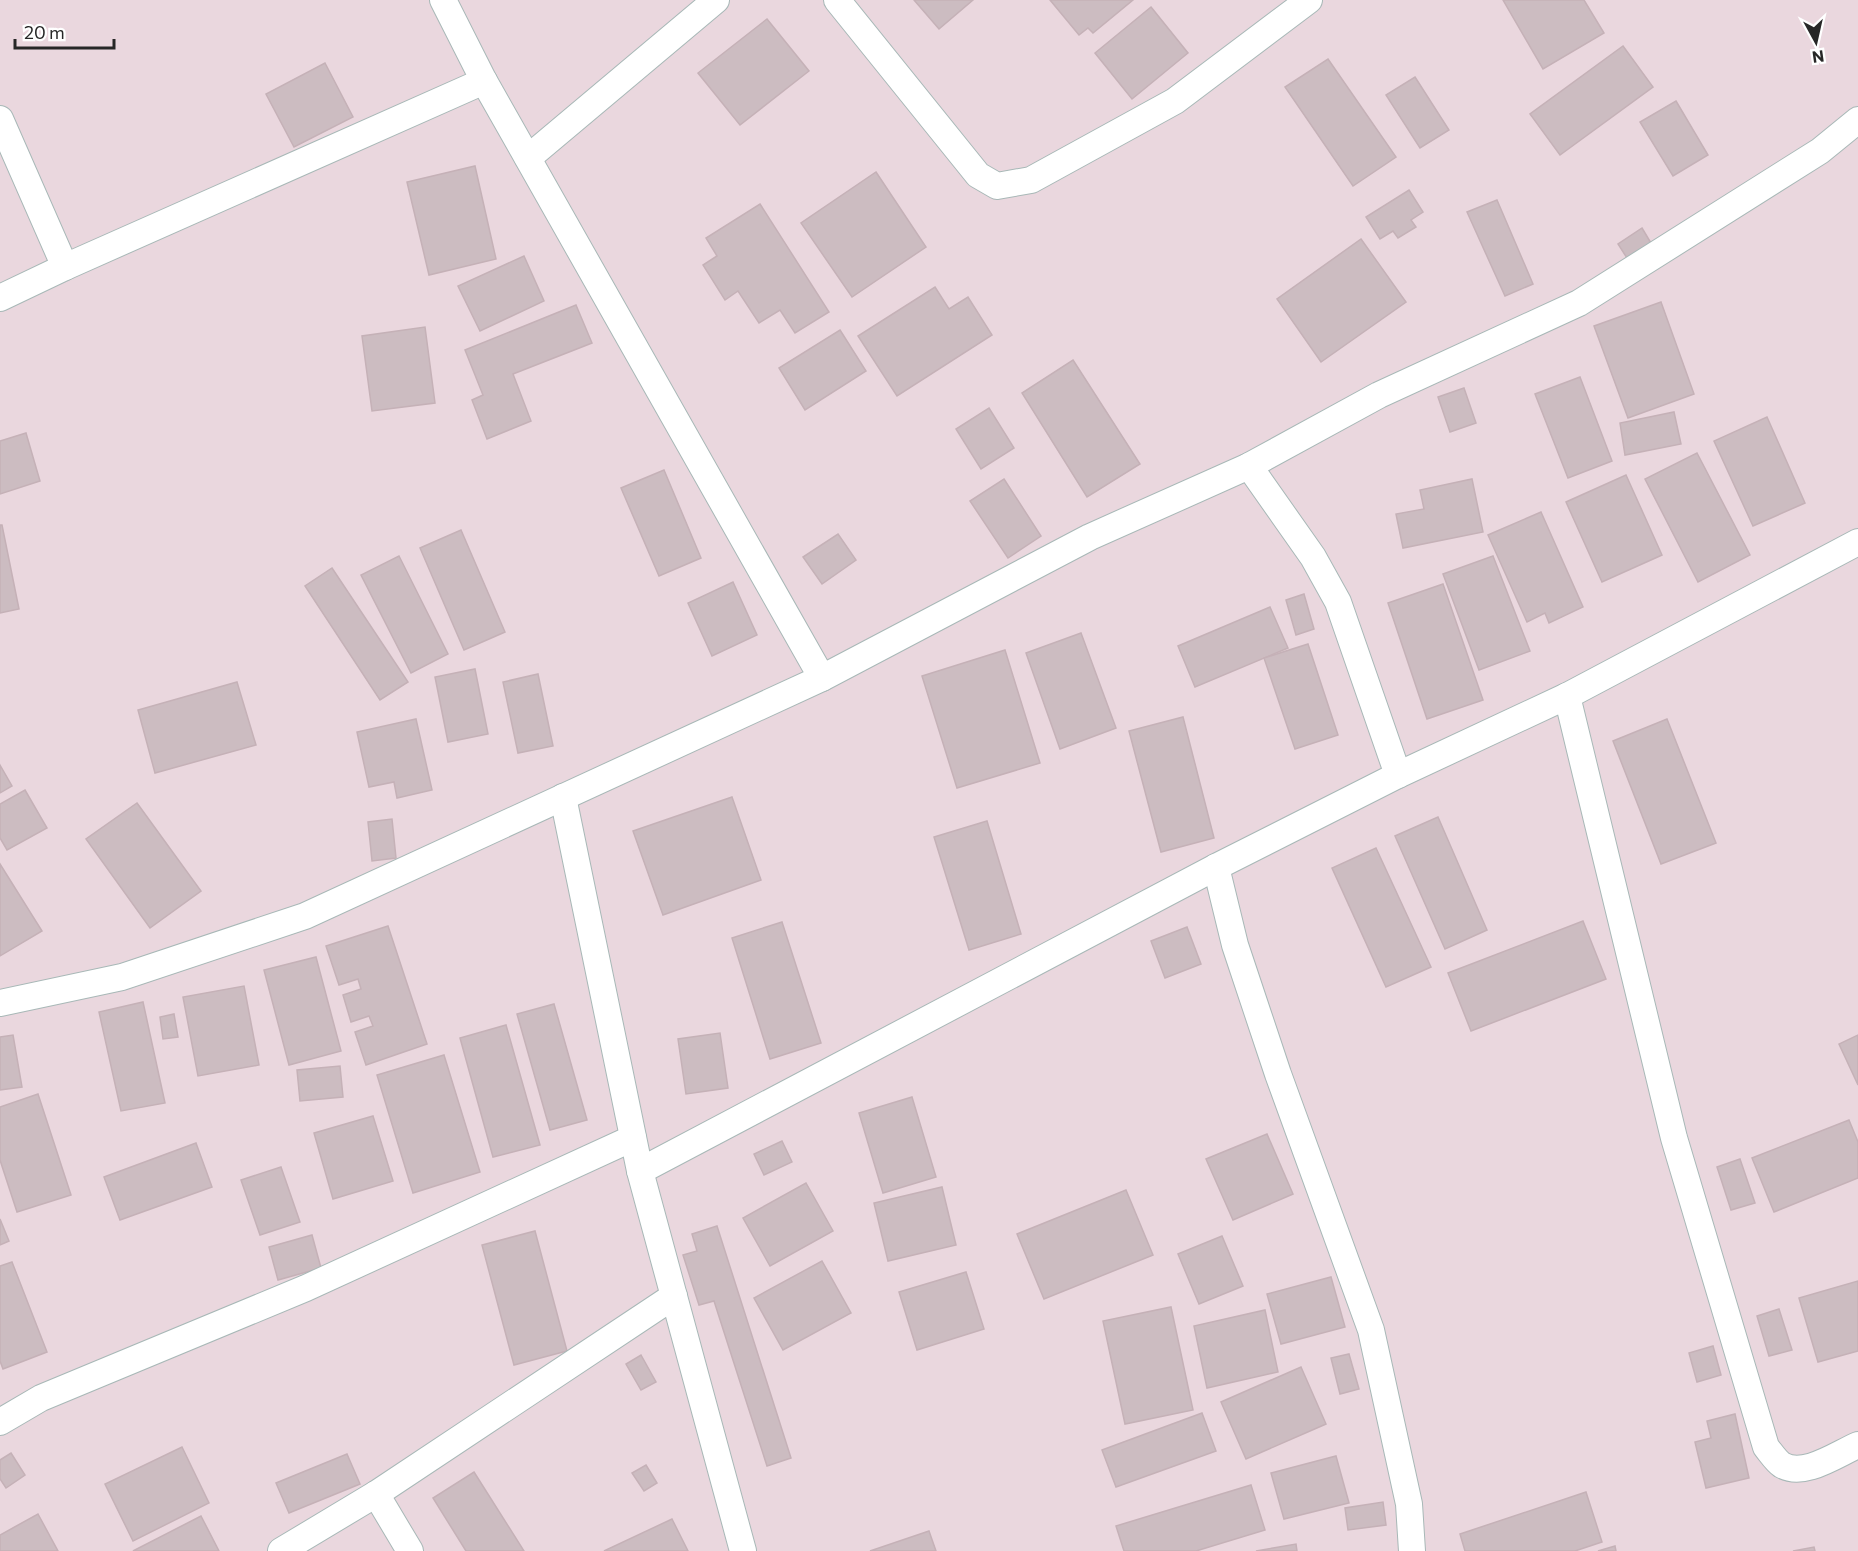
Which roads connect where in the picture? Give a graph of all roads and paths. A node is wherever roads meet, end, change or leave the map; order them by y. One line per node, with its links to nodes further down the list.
1 (443, 0): 5 (street)
2 (716, 0): 8 (street)
3 (837, 0): 4 (street)
4 (1309, 0)
5 (484, 81): 8 (street); 9 (street)
6 (0, 119): 9 (street)
7 (1858, 120): 11 (street)
8 (528, 158): 13 (street)
9 (65, 267): 10 (street)
10 (0, 298)
11 (1249, 466): 13 (street); 15 (street)
12 (1858, 542): 14 (street)
13 (822, 678): 16 (street)
14 (1567, 696): 15 (street); 23 (street)
15 (1398, 775): 17 (street)
16 (563, 797): 18 (street); 19 (street)
17 (1216, 867): 20 (street); 28 (street)
18 (0, 1003)
19 (633, 1138): 20 (street); 22 (street)
20 (640, 1171): 21 (street)
21 (674, 1296): 24 (street); 27 (street)
22 (0, 1422)
23 (1858, 1445)
24 (376, 1494): 25 (street); 26 (street)
25 (281, 1551)
26 (410, 1551)
27 (743, 1551)
28 (1412, 1551)

